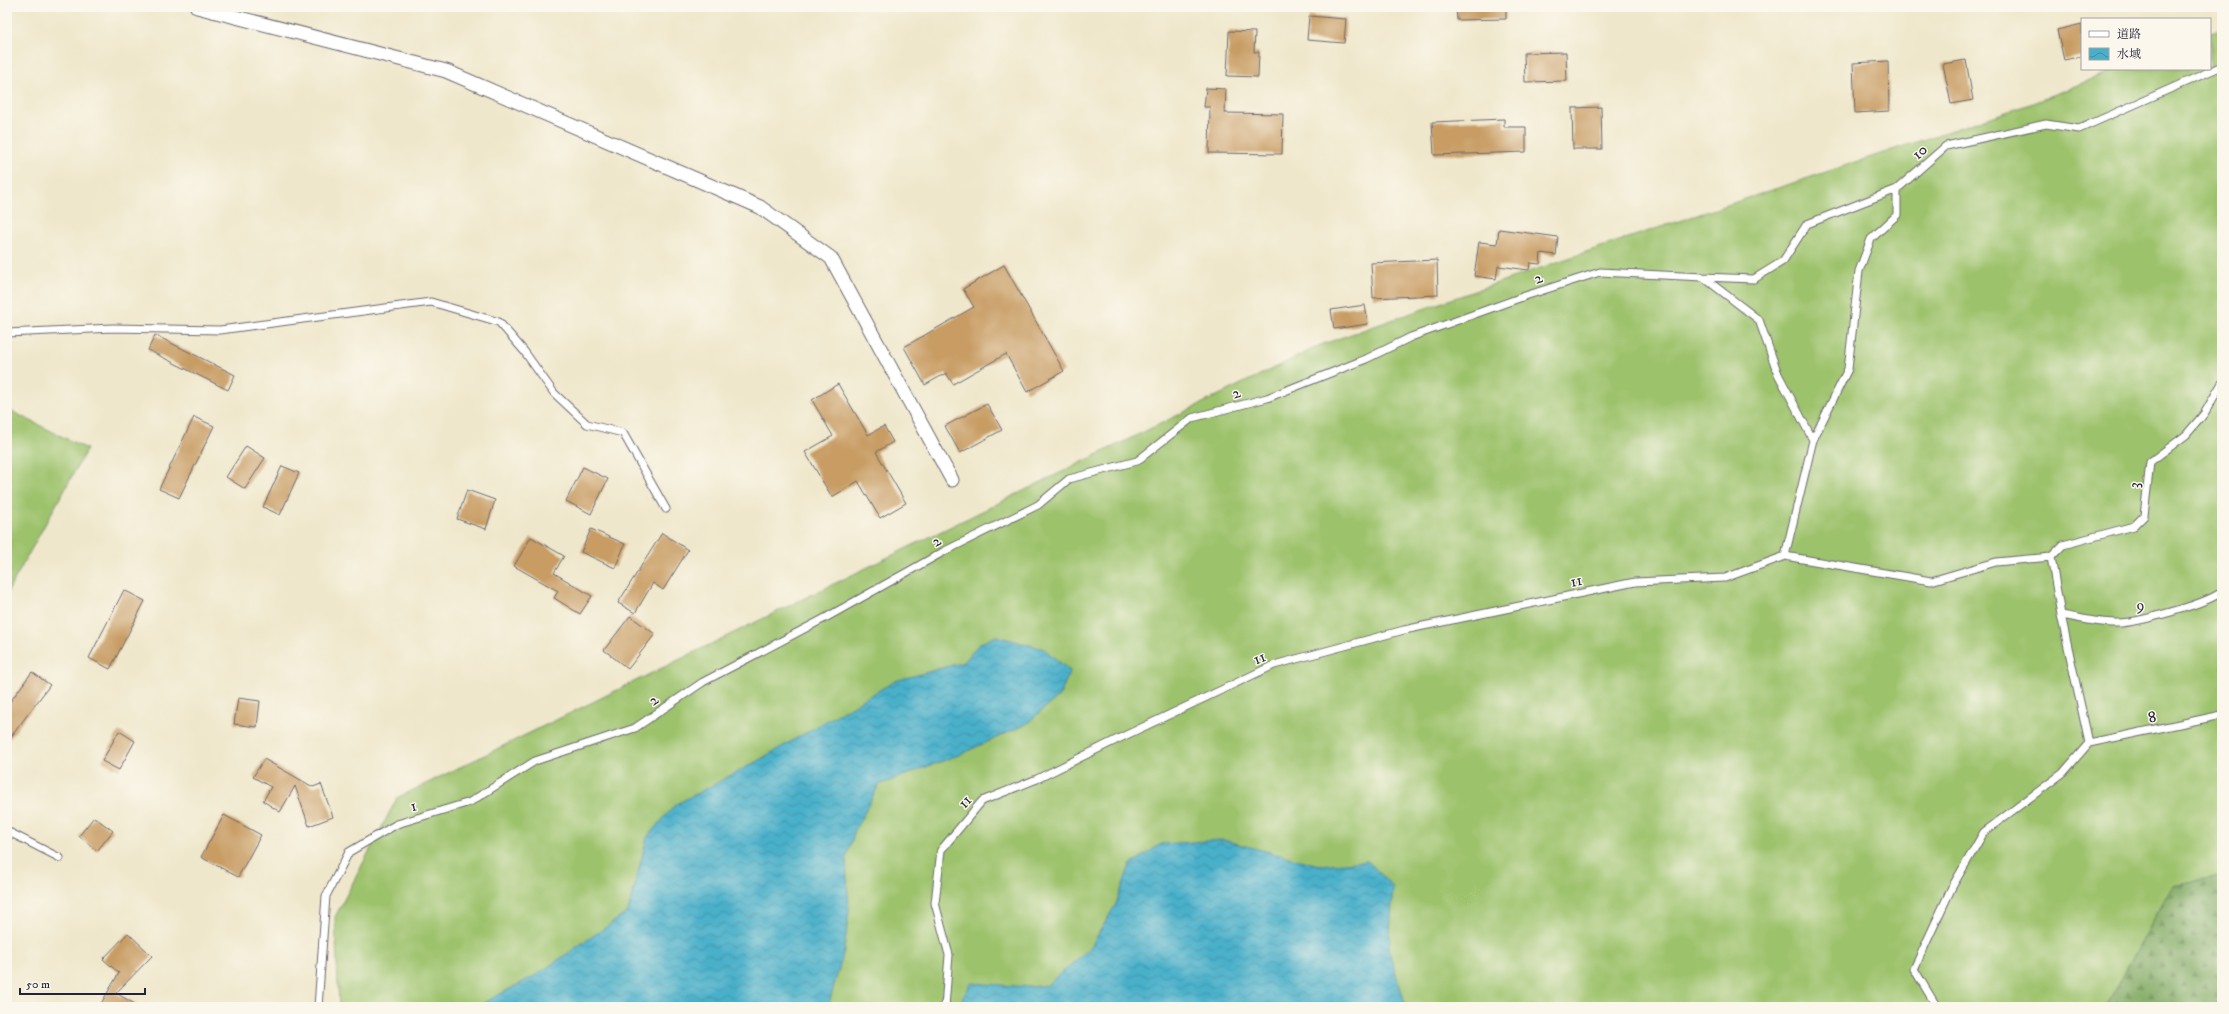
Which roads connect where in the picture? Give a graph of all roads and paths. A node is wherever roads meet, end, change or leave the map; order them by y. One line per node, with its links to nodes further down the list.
1 (197, 7): 8 (street)
2 (2222, 66): 3 (lane, 10)
3 (1897, 189): 4 (lane, 2); 7 (lane)
4 (1703, 277): 7 (lane); 15 (lane, 2)
5 (7, 333): 9 (lane)
6 (2222, 384): 11 (lane, 3)
7 (1813, 440): 10 (lane)
8 (952, 480)
9 (666, 509)
10 (1785, 556): 11 (lane); 20 (lane, 11)
11 (2051, 557): 13 (lane)
12 (2222, 591): 13 (lane, 9)
13 (2061, 615): 16 (lane)
14 (2222, 715): 16 (lane, 8)
15 (635, 728): 19 (lane, 1)
16 (2089, 743): 21 (lane)
17 (7, 831): 18 (lane)
18 (60, 858)
19 (318, 1007)
20 (946, 1007)
21 (1937, 1007)

